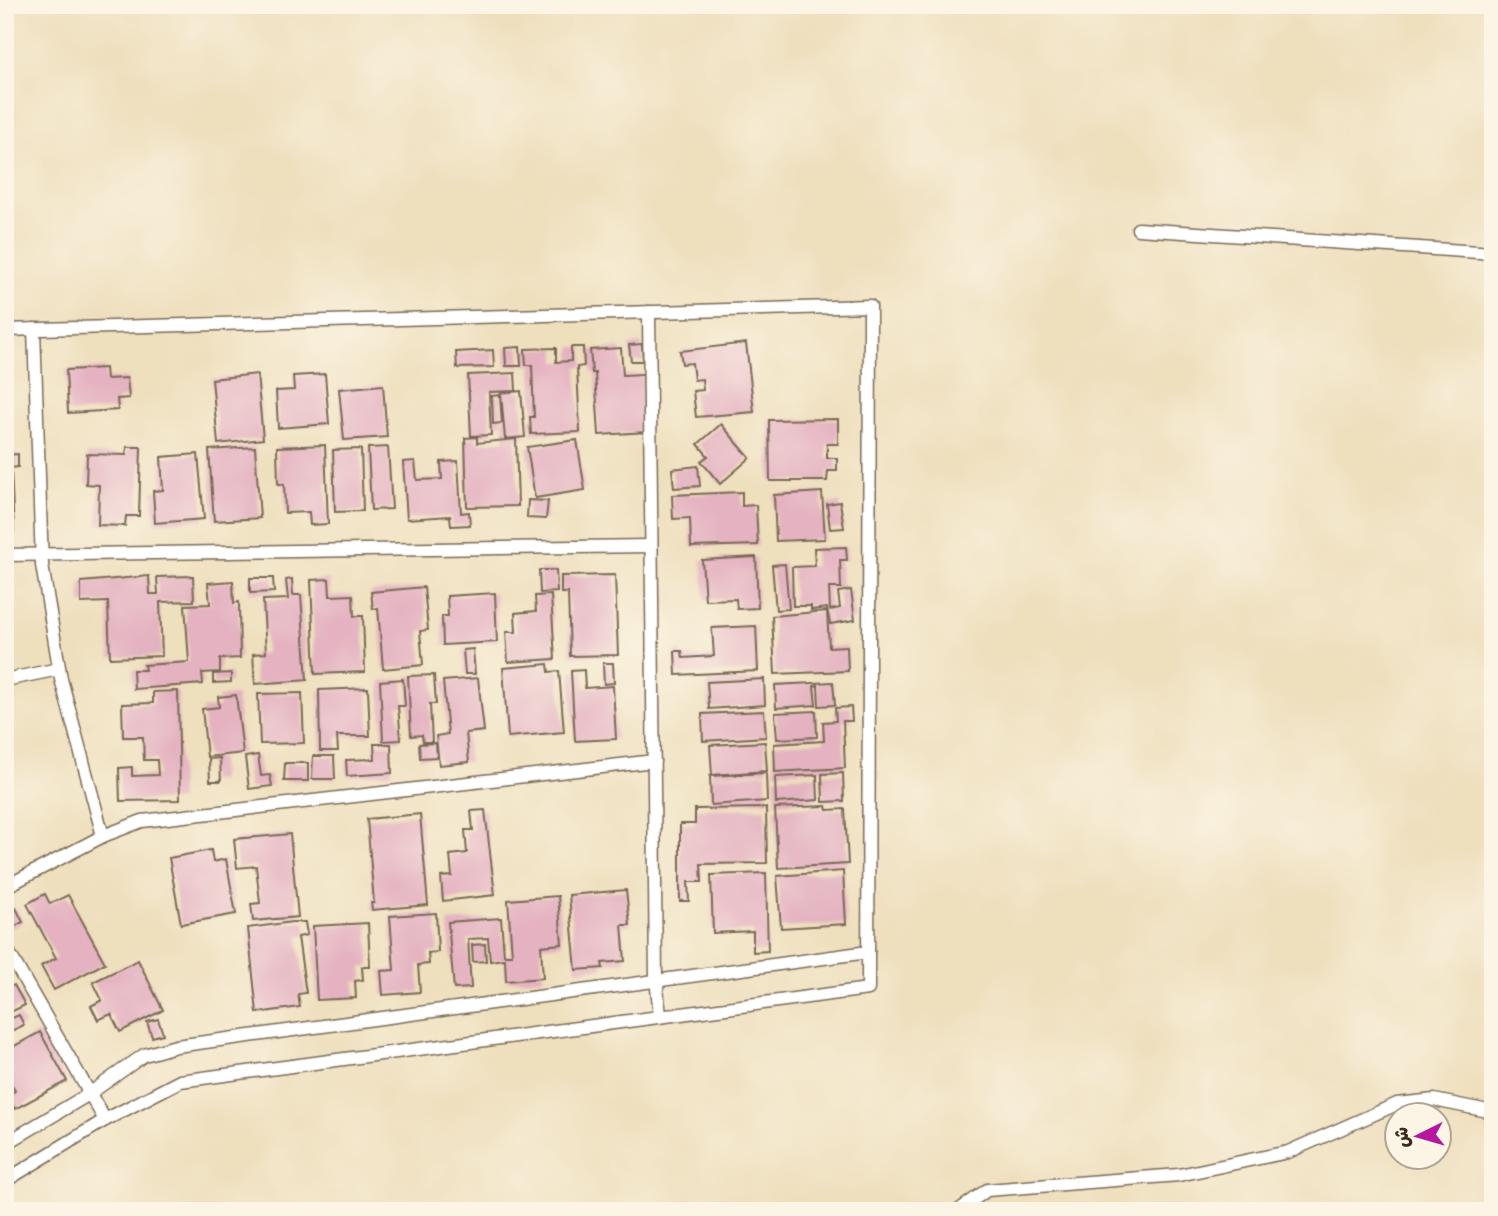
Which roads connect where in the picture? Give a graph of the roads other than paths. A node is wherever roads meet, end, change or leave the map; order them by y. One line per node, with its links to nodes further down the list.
1 (1138, 229): 2 (street)
2 (1493, 253)
3 (649, 312): 4 (street); 6 (street); 15 (street)
4 (34, 329): 5 (street); 7 (street)
5 (5, 330)
6 (652, 546): 7 (street); 11 (street)
7 (41, 554): 8 (street); 9 (street)
8 (5, 555)
9 (59, 669): 10 (street); 12 (street)
10 (5, 680)
11 (654, 761): 12 (street); 16 (street)
12 (103, 836): 13 (street)
13 (5, 887)
14 (5, 946): 18 (street)
15 (868, 952): 16 (street); 17 (street)
16 (656, 979): 17 (street); 18 (street)
17 (660, 1015): 20 (street)
18 (89, 1094): 20 (street); 21 (street)
19 (1493, 1112): 23 (street)
20 (104, 1120): 22 (street)
21 (5, 1144)
22 (5, 1181)
23 (958, 1211)

